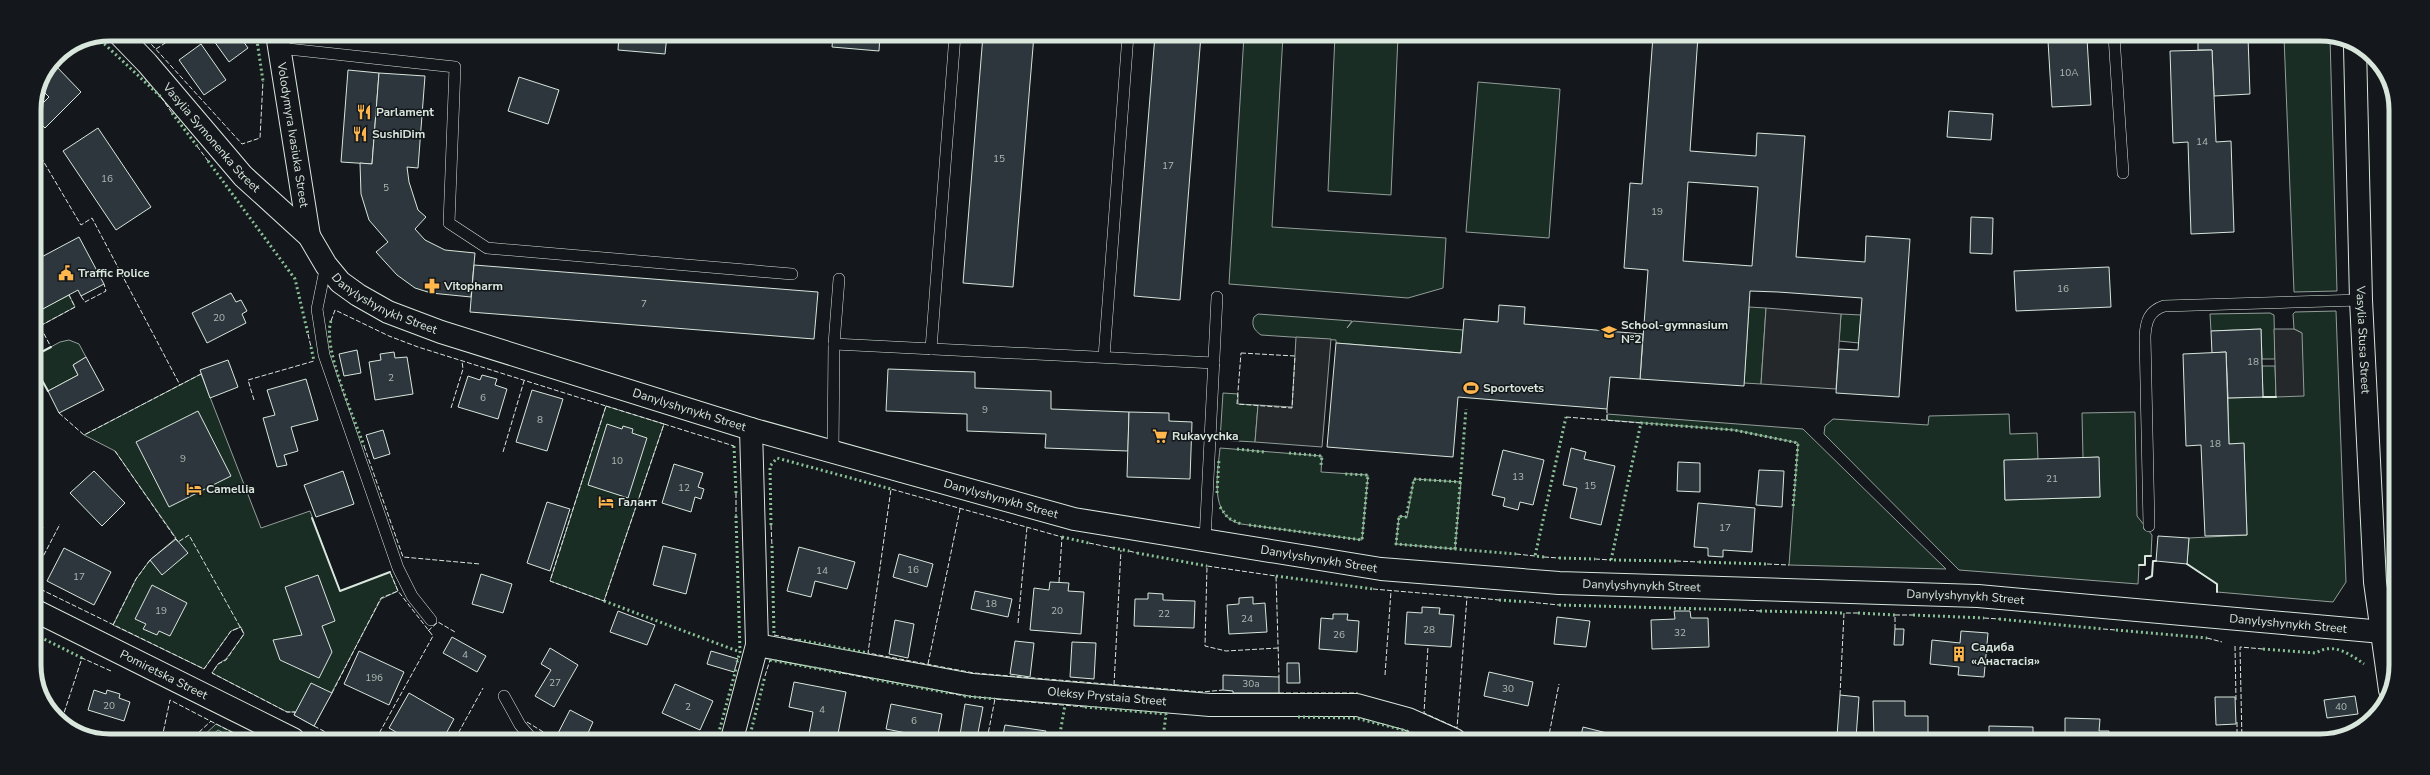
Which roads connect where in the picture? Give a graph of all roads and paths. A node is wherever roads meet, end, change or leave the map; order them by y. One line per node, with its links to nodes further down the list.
1 (126, 41): 8 (street, Vasylia Symonenka Street)
2 (278, 41): 8 (street, Volodymyra Ivasiuka Street); 10 (lane)
3 (954, 41): 15 (lane)
4 (1128, 41): 16 (lane)
5 (2114, 41): 7 (lane)
6 (2356, 52): 13 (street, Vasylia Stusa Street)
7 (2123, 173)
8 (309, 236): 9 (street, Danylyshynykh Street)
9 (326, 265): 18 (street, Danylyshynykh Street); 23 (lane)
10 (792, 274)
11 (839, 278): 14 (lane)
12 (1217, 297): 17 (lane)
13 (2361, 300): 20 (lane); 24 (street, Vasylia Stusa Street)
14 (834, 344): 15 (lane); 19 (lane)
15 (930, 349): 16 (lane)
16 (1104, 357): 17 (lane)
17 (1214, 363): 21 (lane)
18 (751, 429): 19 (street, Danylyshynykh Street); 25 (street)
19 (833, 452): 21 (street, Danylyshynykh Street)
20 (2149, 526)
21 (1205, 540): 24 (street, Danylyshynykh Street)
22 (41, 613): 28 (street, Pomiretska Street)
23 (431, 620)
24 (2387, 632): 26 (street, Vasylia Stusa Street)
25 (757, 645): 30 (street); 31 (street, Oleksy Prystaia Street)
26 (2389, 667)
27 (504, 696): 29 (lane)
28 (283, 734)
29 (527, 734)
30 (733, 734)
31 (1442, 734)

